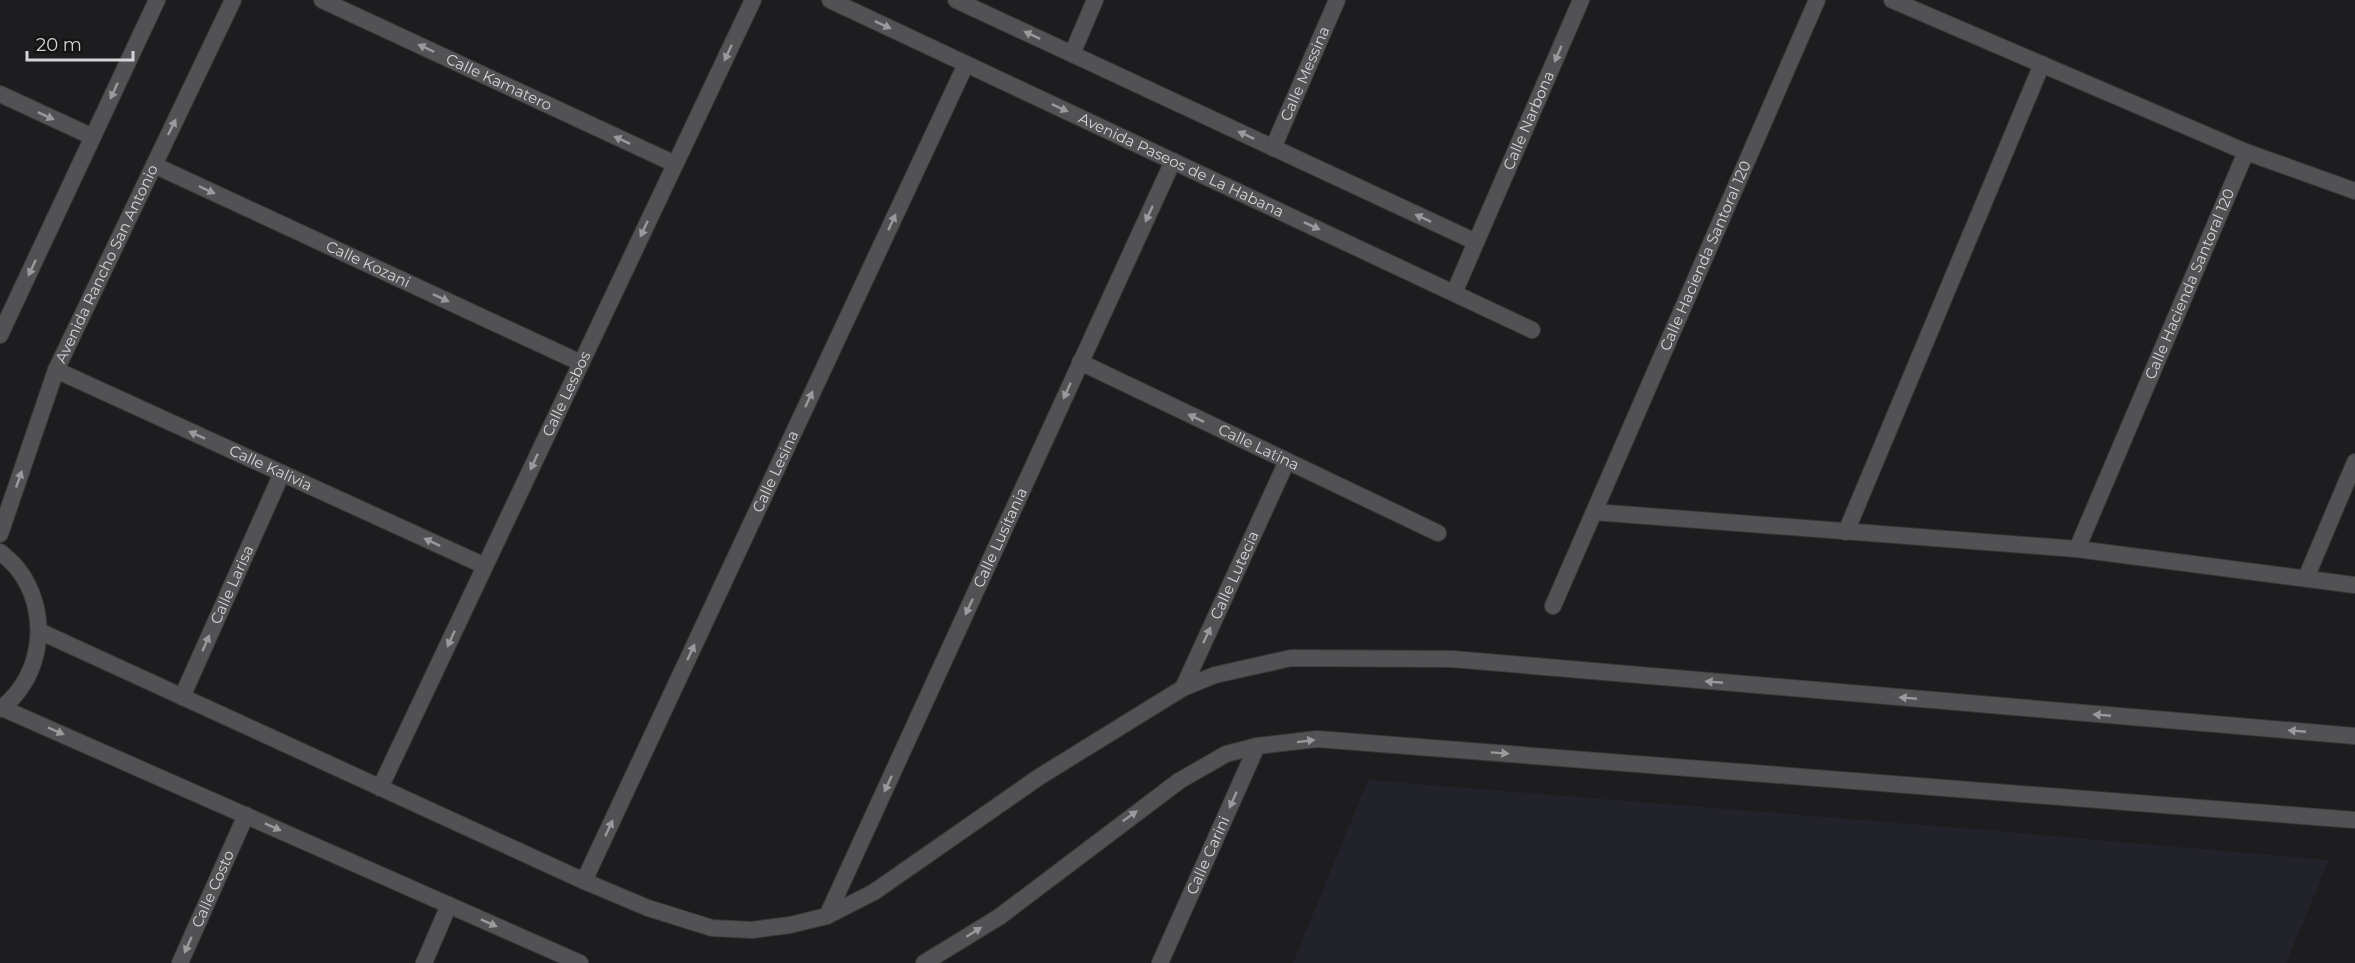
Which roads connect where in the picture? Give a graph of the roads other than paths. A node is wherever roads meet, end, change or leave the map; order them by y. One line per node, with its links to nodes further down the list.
1 (157, 0): 16 (street, one-way to 16)
2 (233, 0): 21 (street, Avenida Rancho San Antonio, one-way to 2)
3 (322, 0): 20 (street, Calle Kamatero, one-way to 3)
4 (753, 0): 20 (street, Calle Lesbos, one-way to 20)
5 (830, 0): 13 (street, Avenida Paseos de La Habana, one-way to 13)
6 (956, 0): 12 (street, one-way to 6)
7 (1095, 0): 12 (street)
8 (1337, 0): 17 (street, Calle Messina)
9 (1581, 0): 23 (street, Calle Narbona, one-way to 23)
10 (1817, 0): 33 (street, Calle Hacienda Santoral 120)
11 (1892, 0): 14 (street)
12 (1072, 54): 17 (street, one-way to 12)
13 (966, 64): 19 (street, Avenida Paseos de La Habana, one-way to 19); 52 (street, Calle Lesina, one-way to 13)
14 (2042, 64): 18 (street); 34 (street)
15 (0, 94): 16 (street, one-way to 16)
16 (93, 137): 26 (street, one-way to 26)
17 (1273, 148): 23 (street, one-way to 17)
18 (2246, 152): 22 (street); 37 (street, Calle Hacienda Santoral 120)
19 (1173, 161): 24 (street, Avenida Paseos de La Habana, one-way to 24); 27 (street, Calle Lusitania, one-way to 27)
20 (675, 164): 28 (street, Calle Lesbos, one-way to 28)
21 (154, 165): 28 (street, Calle Kozani, one-way to 28); 29 (street, Avenida Rancho San Antonio)
22 (2355, 190)
23 (1476, 242): 24 (street, Calle Narbona)
24 (1454, 293): 25 (street, Avenida Paseos de La Habana)
25 (1532, 330)
26 (0, 335)
27 (1080, 362): 30 (street, Calle Latina, one-way to 27); 54 (street, Calle Lusitania, one-way to 54)
28 (581, 363): 39 (street, Calle Lesbos, one-way to 39)
29 (56, 370): 32 (street, Calle Kalivia, one-way to 29); 36 (street, Avenida Rancho San Antonio, one-way to 29)
30 (1287, 461): 35 (street, Calle Latina); 44 (street, Calle Lutecia, one-way to 30)
31 (2355, 462): 40 (street)
32 (282, 473): 39 (street, Calle Kalivia, one-way to 32); 45 (street, Calle Larisa, one-way to 32)
33 (1594, 512): 34 (street); 42 (street, Calle Hacienda Santoral 120)
34 (1846, 532): 37 (street)
35 (1438, 533)
36 (0, 534)
37 (2077, 549): 40 (street)
38 (0, 552): 43 (street)
39 (485, 566): 49 (street, Calle Lesbos, one-way to 49)
40 (2306, 578): 41 (street)
41 (2355, 585)
42 (1553, 606)
43 (39, 631): 45 (street); 46 (street)
44 (1183, 688): 47 (street, one-way to 44); 54 (street)
45 (182, 697): 49 (street)
46 (1, 709): 50 (street, one-way to 50)
47 (2355, 736)
48 (1257, 746): 51 (street, one-way to 51); 58 (street, one-way to 48); 59 (street, Calle Carini, one-way to 59)
49 (380, 788): 52 (street)
50 (246, 815): 53 (street, one-way to 53); 55 (street, Calle Costo, one-way to 55)
51 (2355, 820)
52 (584, 881): 54 (street)
53 (449, 905): 56 (street); 57 (street, one-way to 57)
54 (827, 916)
55 (180, 963)
56 (424, 963)
57 (580, 963)
58 (924, 963)
59 (1160, 963)

